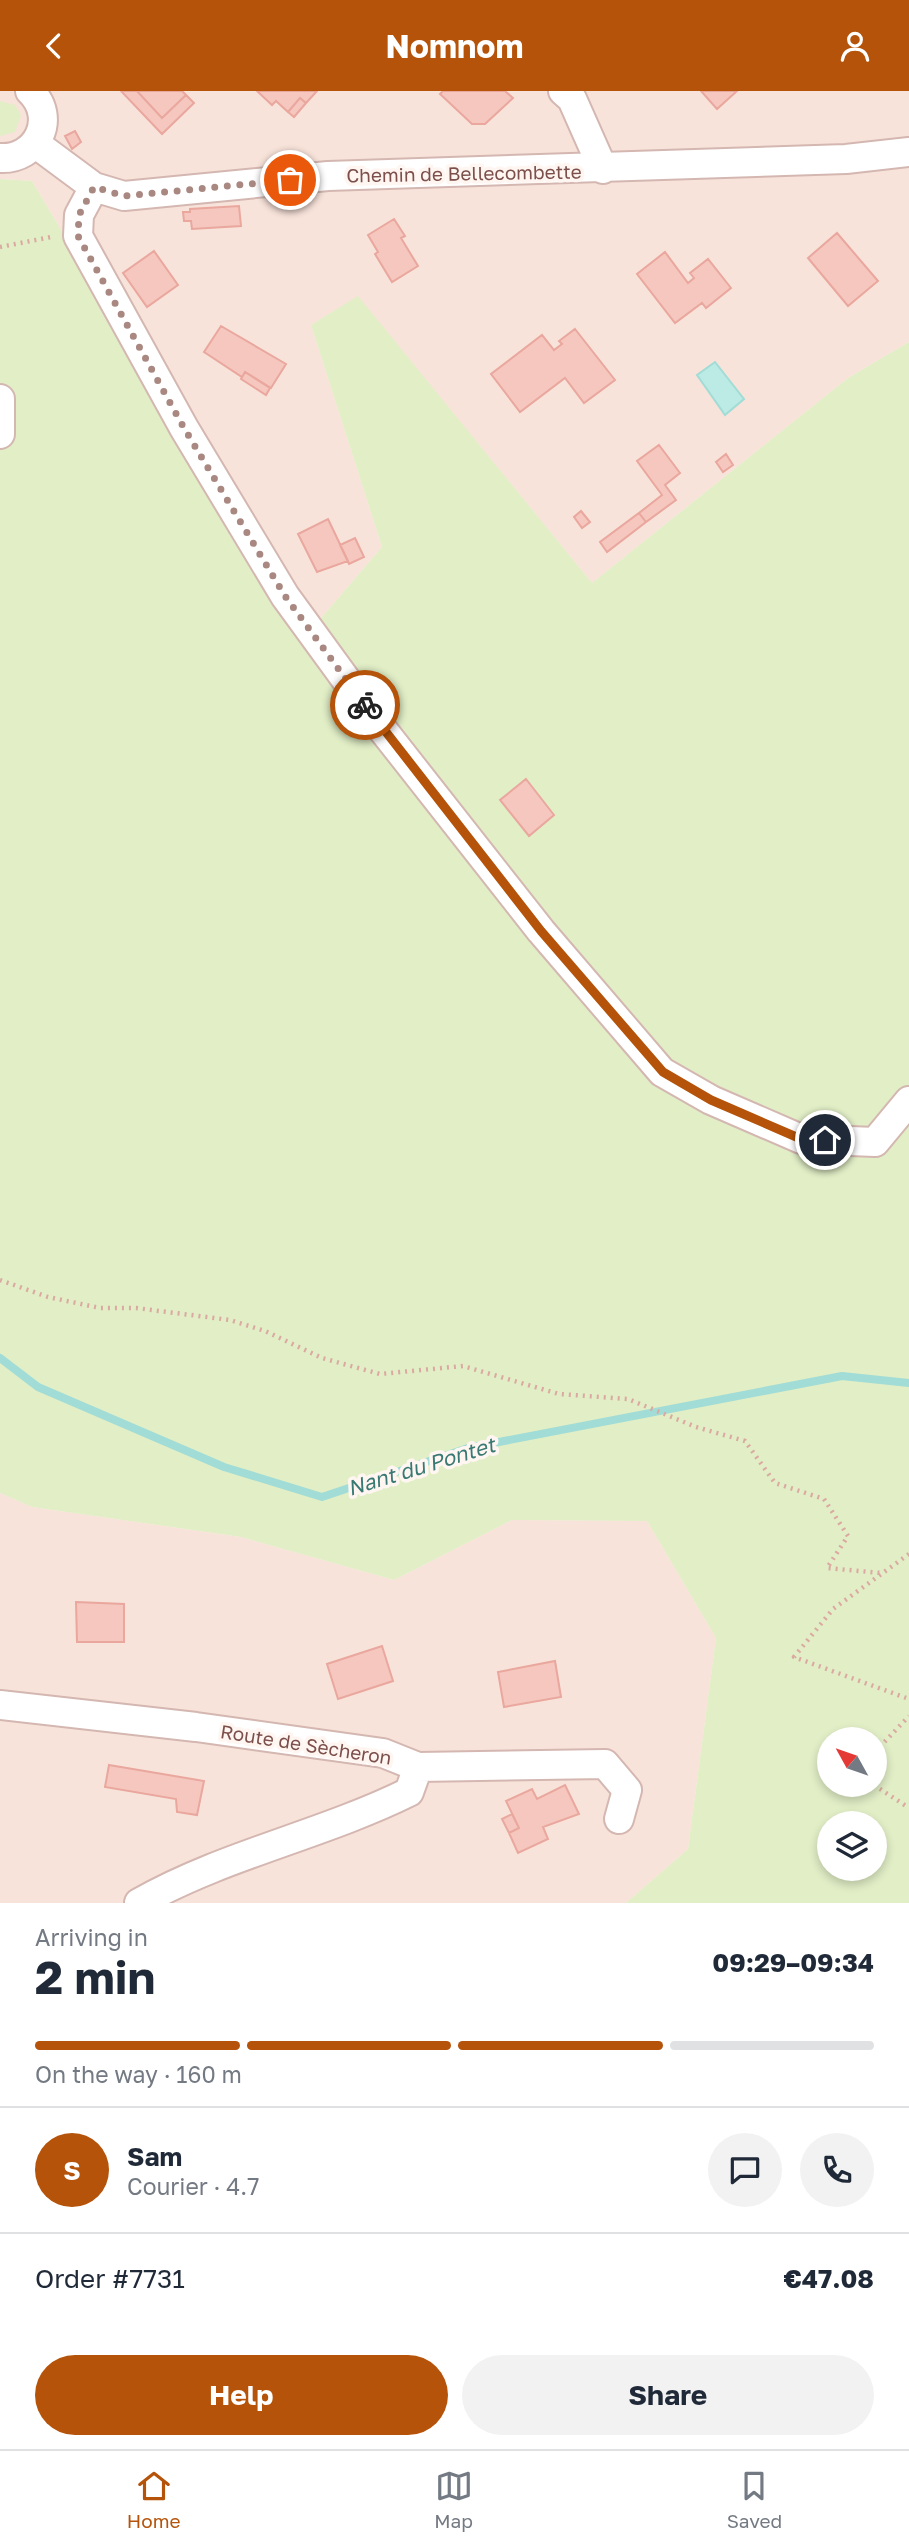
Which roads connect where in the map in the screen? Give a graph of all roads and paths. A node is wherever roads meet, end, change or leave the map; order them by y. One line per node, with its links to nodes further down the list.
1 (563, 91): 6 (street)
2 (33, 92): 3 (street)
3 (36, 144): 5 (street); 7 (street, Chemin de Bellecombette)
4 (909, 152): 6 (street, Chemin de Bellecombette)
5 (0, 158)
6 (603, 169): 7 (street, Chemin de Bellecombette)
7 (94, 187): 8 (street)
8 (78, 236): 9 (path); 12 (street)
9 (0, 247)
10 (0, 399): 11 (street)
11 (0, 435)
12 (909, 1101)
13 (0, 1280): 15 (path)
14 (909, 1554): 15 (path)
15 (881, 1573): 16 (path)
16 (909, 1699)
17 (0, 1705): 20 (street, Route de Sècheron)
18 (909, 1716): 19 (path)
19 (887, 1739)
20 (418, 1767): 23 (street); 24 (street, Route de Sècheron)
21 (887, 1794): 22 (path)
22 (909, 1808)
23 (619, 1819)
24 (139, 1903)

